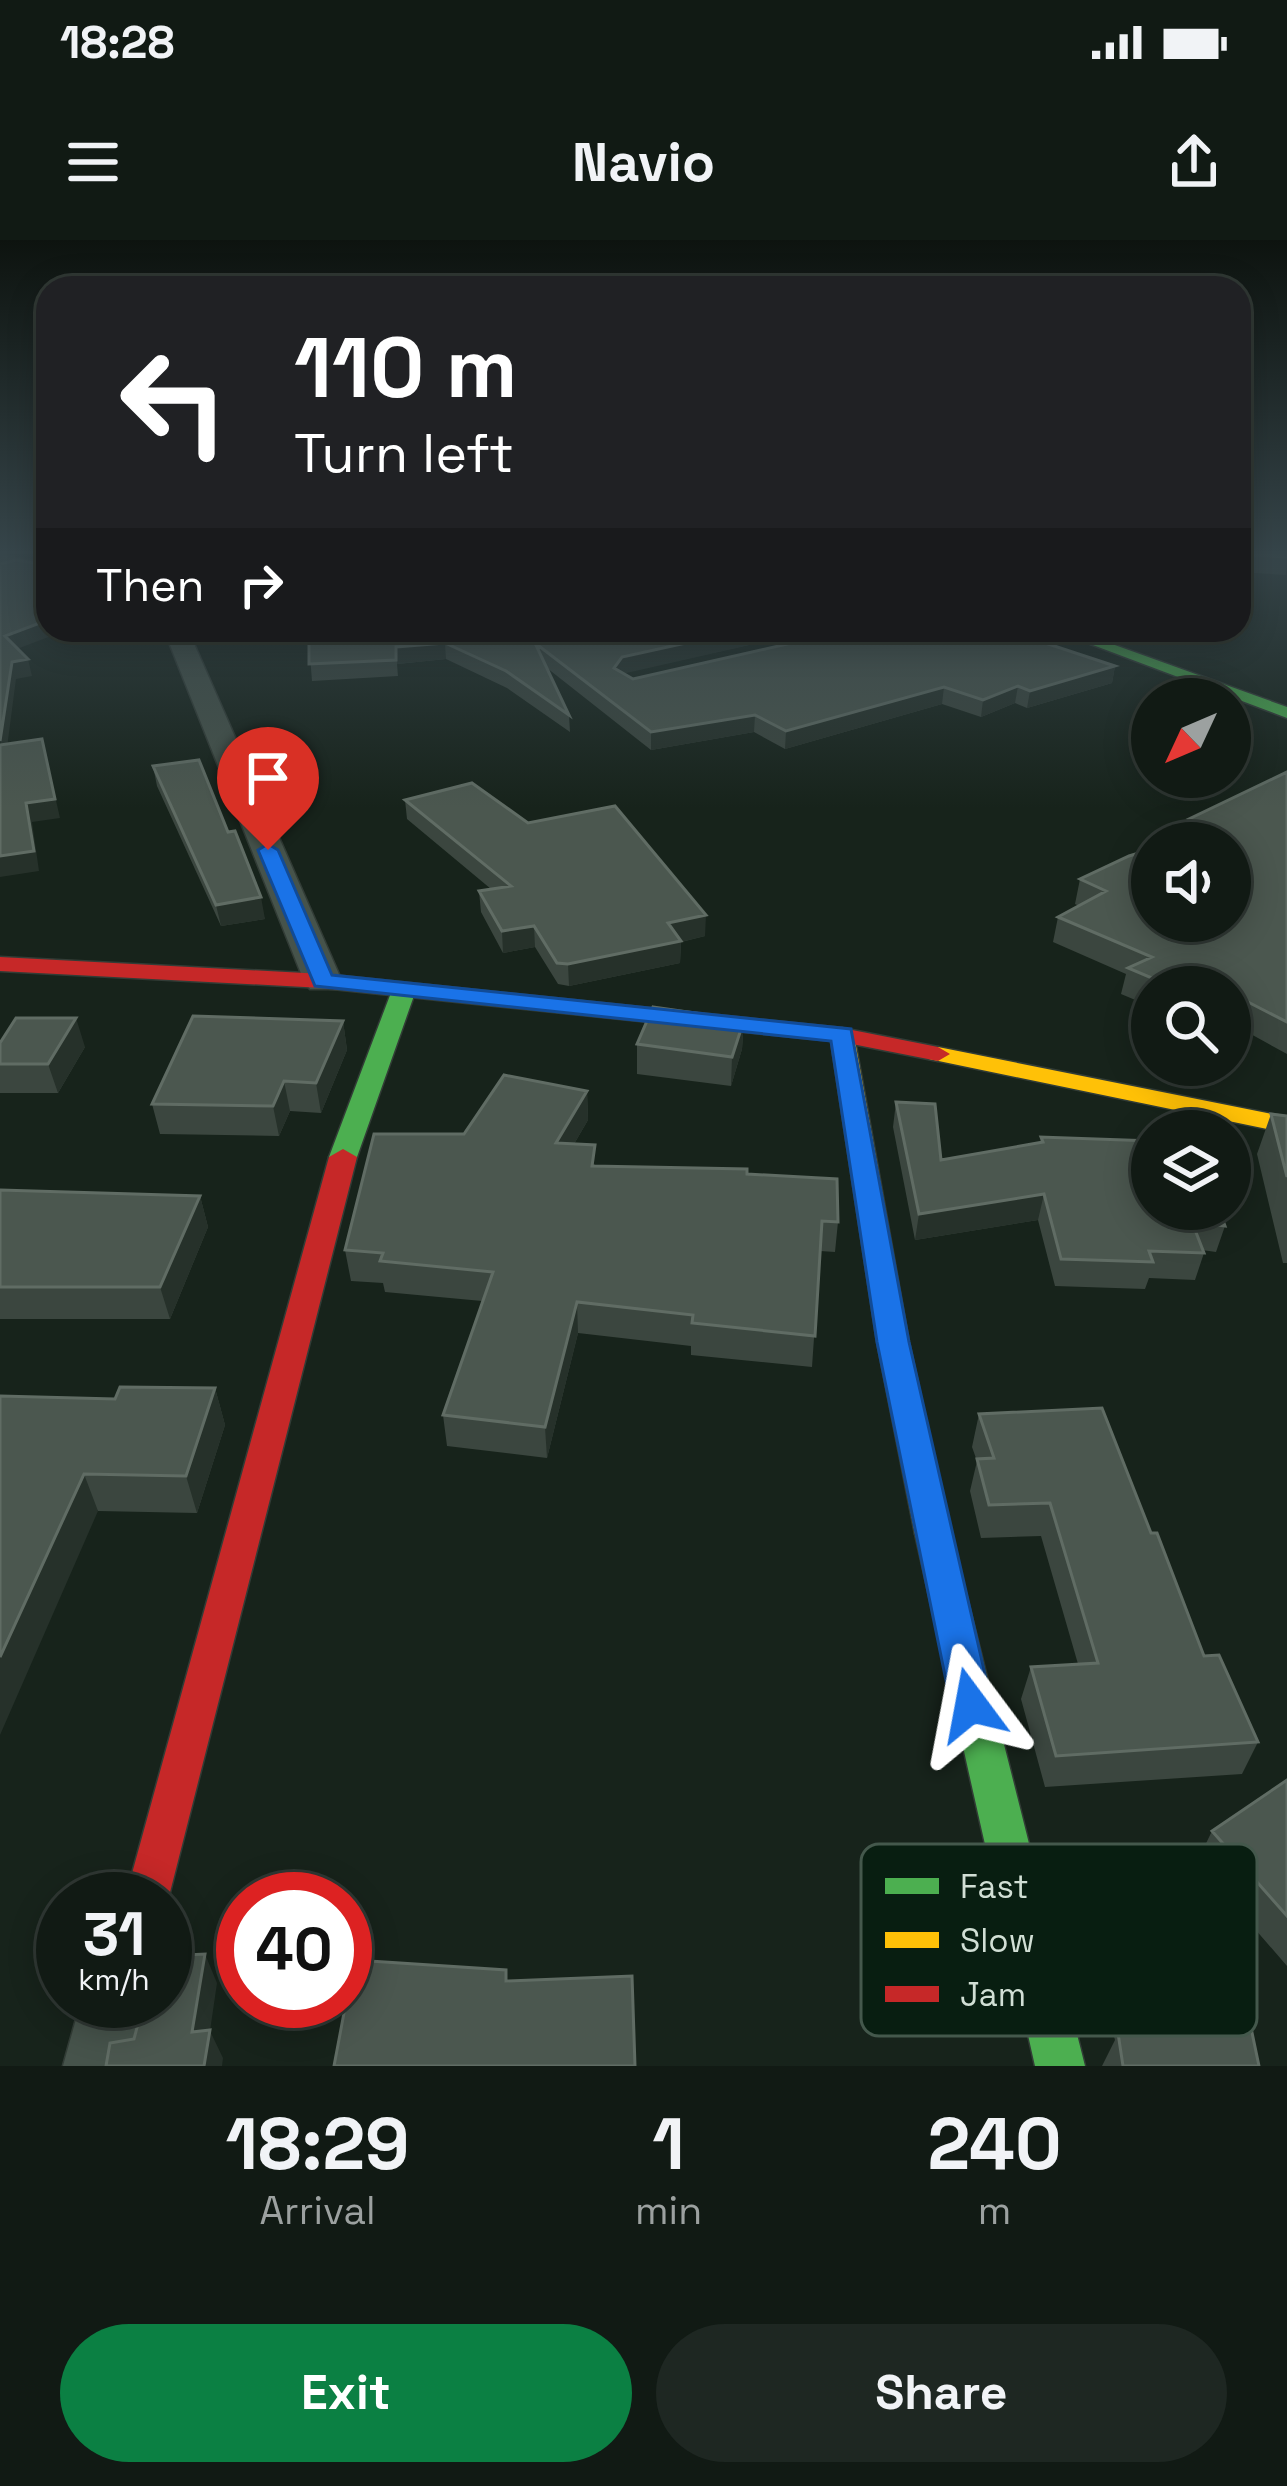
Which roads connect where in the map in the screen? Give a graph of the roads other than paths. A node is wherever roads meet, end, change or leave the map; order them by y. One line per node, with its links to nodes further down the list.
1 (181, 642): 5 (street)
2 (1093, 642): 3 (street)
3 (1287, 713)
4 (0, 964): 5 (street)
5 (323, 981): 6 (street)
6 (404, 990): 7 (street); 10 (street)
7 (842, 1034): 8 (street); 9 (street)
8 (1287, 1124)
9 (1007, 1844)
10 (155, 1872)
11 (114, 2028): 13 (street)
12 (1053, 2036): 14 (street)
13 (104, 2066)
14 (1060, 2066)

